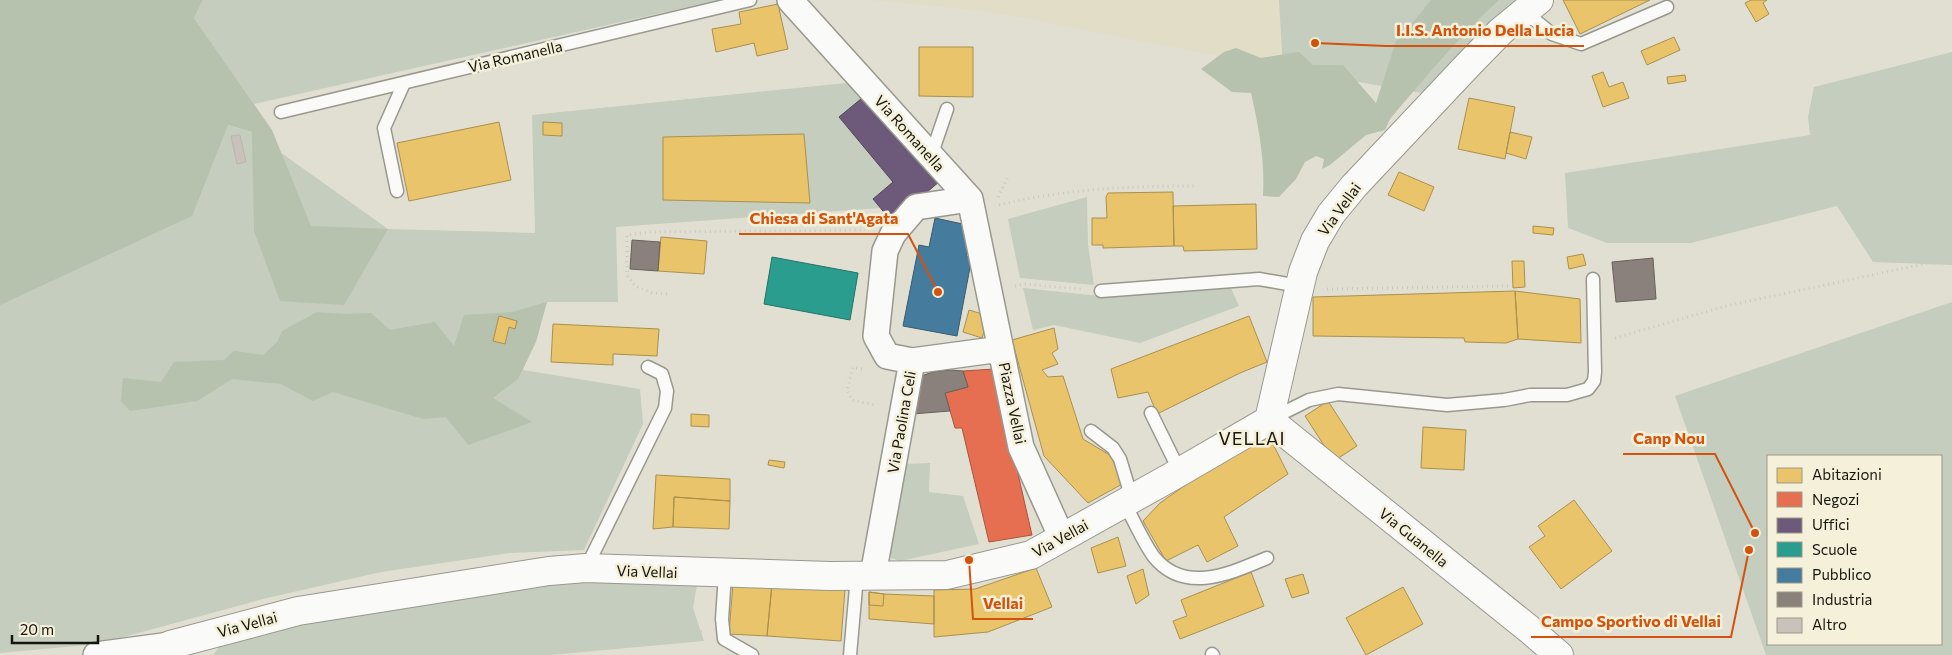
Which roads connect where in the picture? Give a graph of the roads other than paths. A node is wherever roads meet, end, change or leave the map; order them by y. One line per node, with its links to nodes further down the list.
1 (750, 0): 5 (lane, Via Romanella)
2 (790, 0): 8 (street, Via Romanella)
3 (1532, 6): 4 (lane); 12 (street, Via Vellai)
4 (1667, 7)
5 (404, 83): 7 (lane, Via Romanella); 9 (lane)
6 (947, 109): 8 (lane)
7 (281, 112)
8 (931, 156): 10 (street, Via Romanella)
9 (397, 191)
10 (970, 199): 14 (street, Piazza Vellai); 15 (street, Via Paolina Celi)
11 (1593, 278): 18 (lane)
12 (1300, 286): 13 (lane); 18 (street, Via Vellai)
13 (1102, 291)
14 (1001, 349): 15 (street, Piazza Vellai); 22 (street, Piazza Vellai)
15 (912, 361): 26 (street, Via Paolina Celi)
16 (648, 367): 24 (lane)
17 (1151, 413): 20 (lane)
18 (1269, 420): 20 (street, Via Vellai); 31 (street, Via Guanella)
19 (1091, 431): 21 (lane)
20 (1180, 472): 21 (street, Via Vellai)
21 (1128, 501): 22 (street, Via Vellai); 23 (lane)
22 (1062, 538): 26 (street, Via Vellai)
23 (1267, 558)
24 (586, 568): 25 (street, Via Vellai); 27 (street, Via Vellai)
25 (725, 574): 26 (street, Via Vellai); 29 (lane)
26 (865, 575): 30 (lane)
27 (167, 650): 28 (street)
28 (96, 655)
29 (752, 655)
30 (850, 655)
31 (1559, 655)

